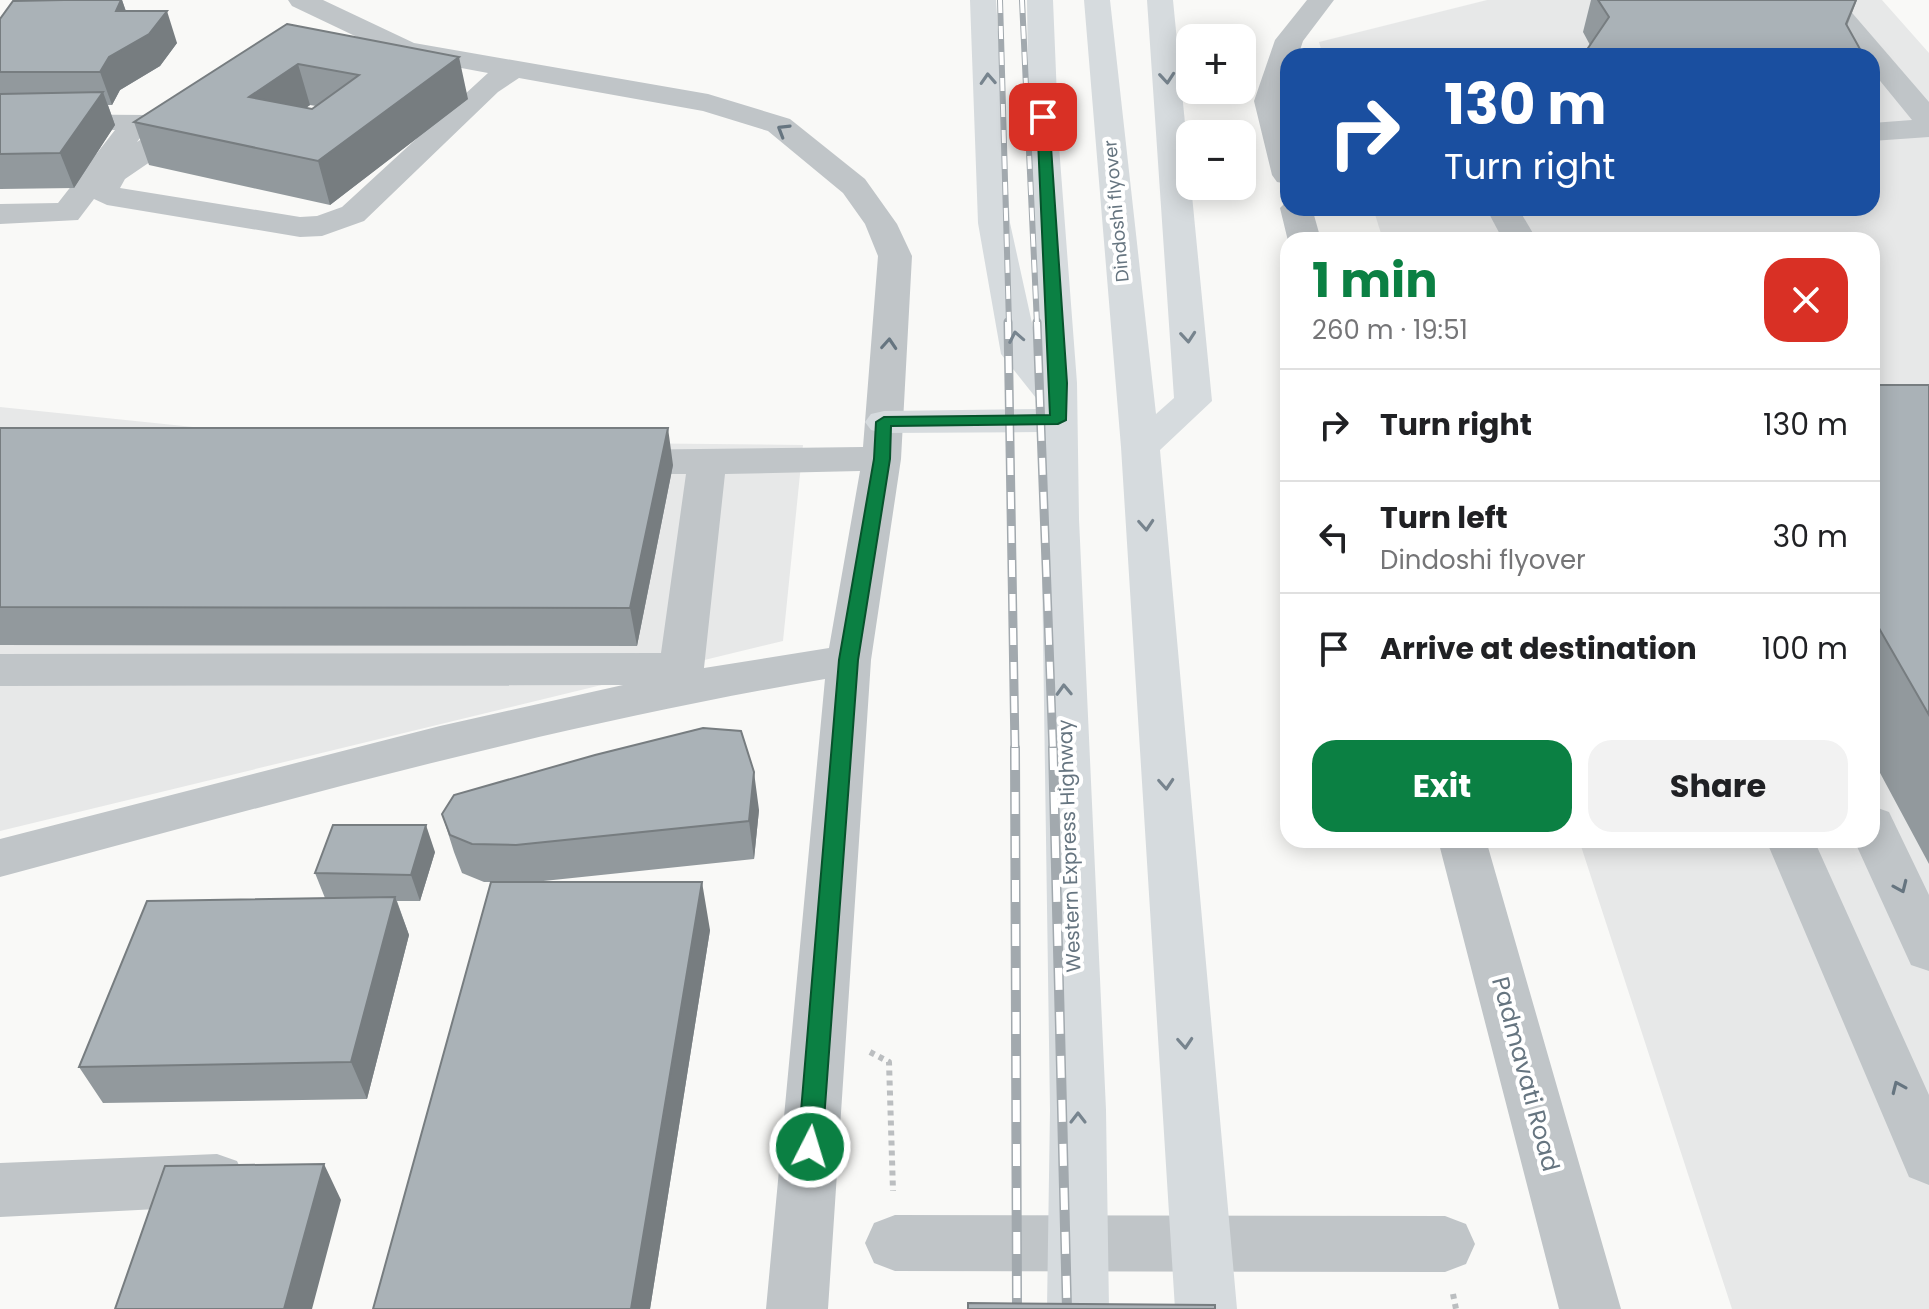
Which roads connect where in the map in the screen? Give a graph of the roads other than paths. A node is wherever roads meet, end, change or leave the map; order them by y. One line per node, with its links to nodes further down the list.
1 (301, 0): 8 (street)
2 (983, 0): 24 (highway, one-way to 2)
3 (1040, 0): 24 (highway)
4 (1097, 0): 25 (highway, Dindoshi flyover)
5 (1160, 0): 25 (highway, one-way to 25)
6 (1321, 0): 10 (street)
7 (1827, 0): 11 (street)
8 (345, 21): 9 (street); 12 (street)
9 (311, 42)
10 (1286, 48)
11 (1867, 48)
12 (422, 53): 15 (street); 16 (street)
13 (1880, 63): 18 (street)
14 (1280, 67): 22 (street)
15 (393, 70)
16 (512, 70): 17 (street); 26 (street, one-way to 16)
17 (212, 107)
18 (1929, 121)
19 (0, 123): 23 (street)
20 (1929, 128): 21 (street)
21 (1880, 131)
22 (1280, 144)
23 (0, 214)
24 (1058, 401): 26 (highway); 45 (highway, Western Express Highway, one-way to 24)
25 (1137, 435): 46 (highway, one-way to 46)
26 (883, 440): 28 (street); 29 (street)
27 (582, 462): 28 (street)
28 (707, 462): 31 (street)
29 (849, 660): 31 (street); 44 (street)
30 (0, 670): 31 (street)
31 (680, 678): 37 (street)
32 (1880, 834): 33 (street)
33 (1929, 841)
34 (1880, 842): 38 (street, one-way to 38)
35 (1464, 848): 47 (street, Padmavati Road)
36 (1793, 848): 39 (street, one-way to 36)
37 (0, 858)
38 (1929, 950)
39 (1929, 1159)
40 (264, 1178): 41 (street)
41 (0, 1190)
42 (895, 1243): 43 (street)
43 (1445, 1244)
44 (797, 1309)
45 (1078, 1309)
46 (1206, 1309)
47 (1590, 1309)

